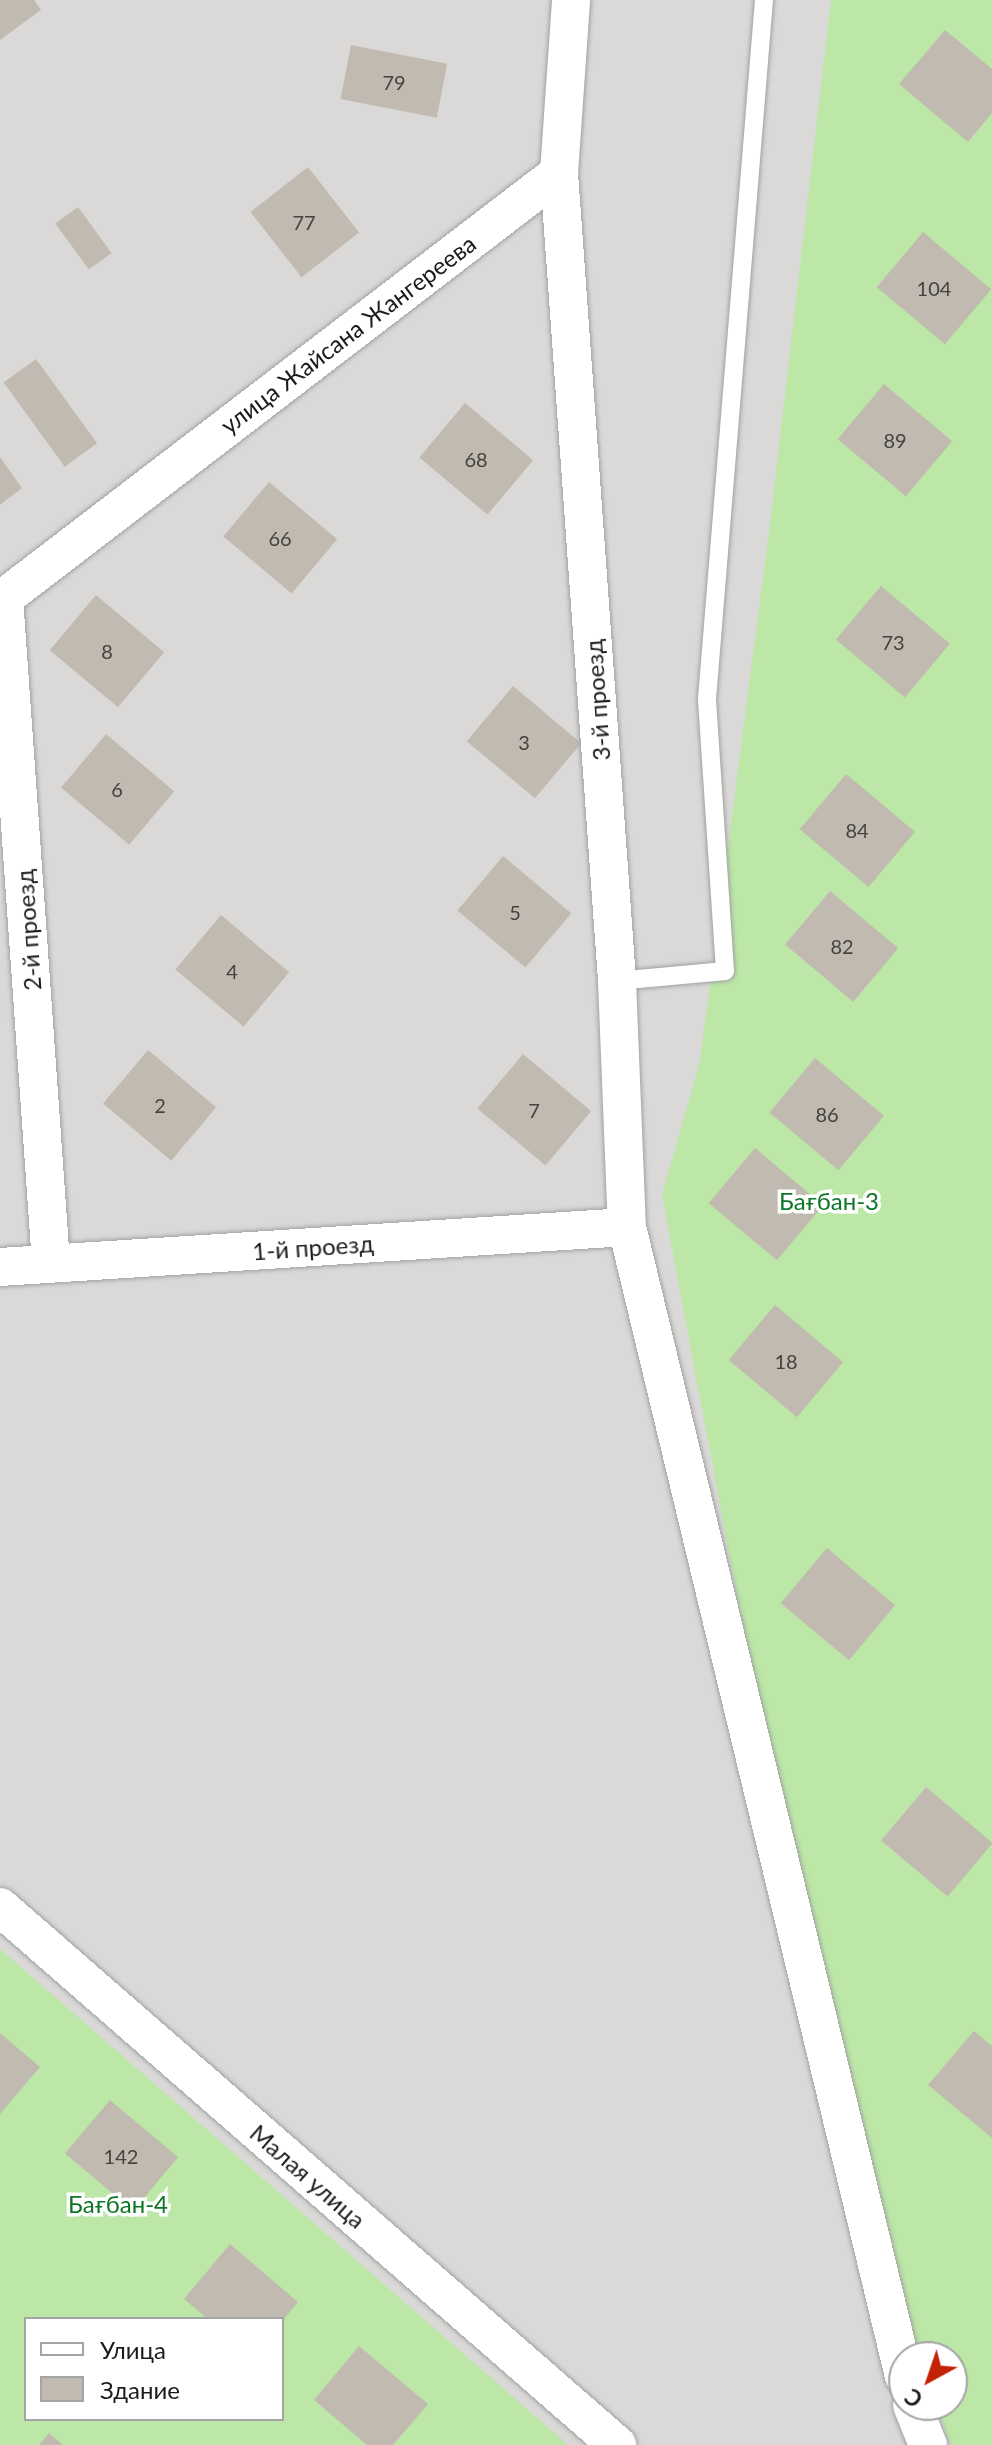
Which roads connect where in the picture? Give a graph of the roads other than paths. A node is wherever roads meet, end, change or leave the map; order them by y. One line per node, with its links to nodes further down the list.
1 (571, 0): 3 (street)
2 (764, 0): 5 (lane)
3 (559, 173): 4 (street, улица Жайсана Жангереева); 5 (street, 3-й проезд)
4 (2, 600): 7 (street, 2-й проезд)
5 (617, 981): 6 (street, 3-й проезд)
6 (627, 1227): 7 (street, 1-й проезд); 10 (street, 3-й проезд)
7 (51, 1263): 8 (street, 1-й проезд)
8 (0, 1267)
9 (0, 1907): 12 (street, Малая улица)
10 (896, 2341)
11 (918, 2421): 13 (street)
12 (617, 2445)
13 (928, 2445)

